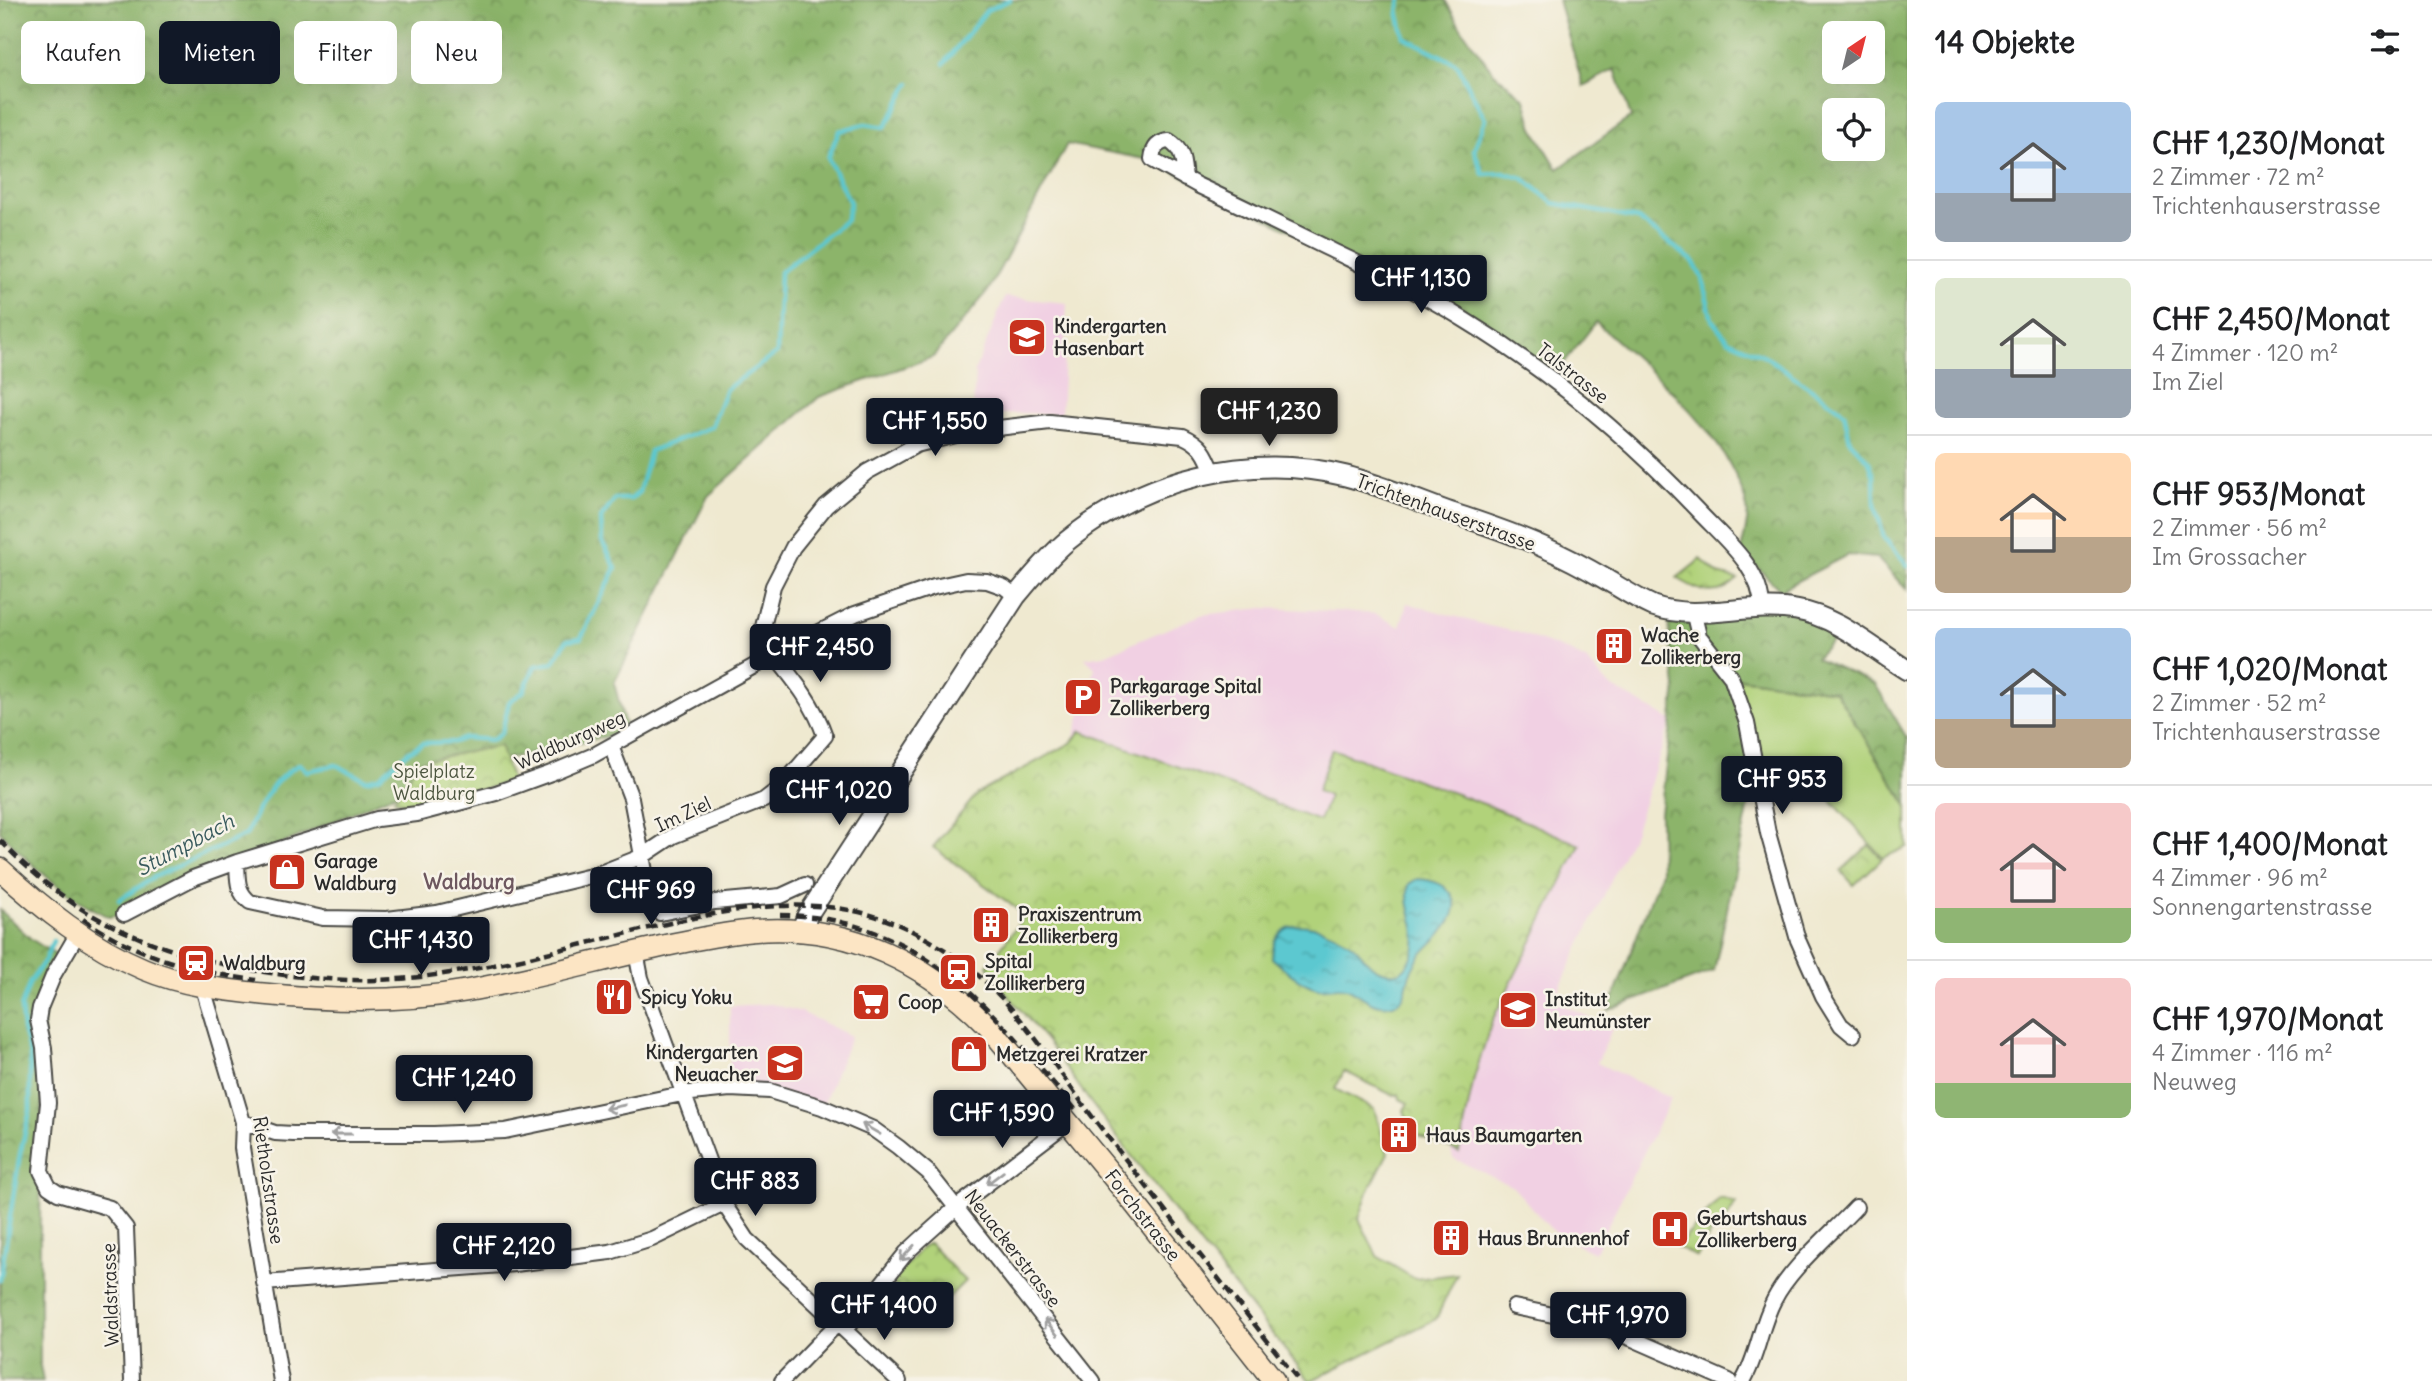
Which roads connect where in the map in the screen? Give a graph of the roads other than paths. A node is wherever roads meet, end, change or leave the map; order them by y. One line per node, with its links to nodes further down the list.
1 (1185, 179): 4 (street, Talstrasse)
2 (1213, 472): 3 (street, Trichtenhauserstrasse); 5 (street, Trichtenhauserstrasse); 7 (street)
3 (1016, 596): 6 (street, Waldburgweg); 15 (street, Trichtenhauserstrasse)
4 (1762, 610): 5 (street, Trichtenhauserstrasse); 8 (street, Trichtenhauserstrasse)
5 (1693, 611): 19 (street)
6 (774, 655): 7 (street, Waldburgweg); 10 (street, Im Ziel)
7 (760, 663): 9 (street, Waldburgweg)
8 (1907, 670)
9 (611, 746): 10 (street, Im Ziel); 11 (street, Waldburgweg)
10 (643, 856): 11 (street, Im Ziel); 13 (street, Im Ziel)
11 (237, 862): 14 (street, Waldburgweg)
12 (0, 869): 16 (main road, Forchstrasse)
13 (805, 885)
14 (124, 914)
15 (801, 930): 17 (main road, Forchstrasse); 22 (main road, Forchstrasse)
16 (78, 933): 18 (main road, Forchstrasse); 29 (street, Waldstrasse)
17 (636, 952): 18 (main road, Forchstrasse); 20 (street)
18 (204, 988): 21 (street, Rietholzstrasse)
19 (1853, 1035)
20 (682, 1094): 21 (street, Neuackerstrasse, one-way to 21); 23 (street); 24 (street, Neuackerstrasse, one-way to 20)
21 (243, 1122): 26 (street, Rietholzstrasse)
22 (1069, 1122): 24 (street, one-way to 24); 34 (main road, Forchstrasse)
23 (724, 1204): 26 (street); 28 (street)
24 (957, 1207): 28 (street, one-way to 28); 33 (street, Neuackerstrasse, one-way to 24)
25 (1856, 1207): 36 (street)
26 (264, 1283): 30 (street, Rietholzstrasse)
27 (1514, 1307): 35 (street)
28 (841, 1326): 31 (street); 32 (street)
29 (132, 1381)
30 (281, 1381)
31 (782, 1381)
32 (900, 1381)
33 (1093, 1381)
34 (1274, 1381)
35 (1729, 1381)
36 (1743, 1381)

